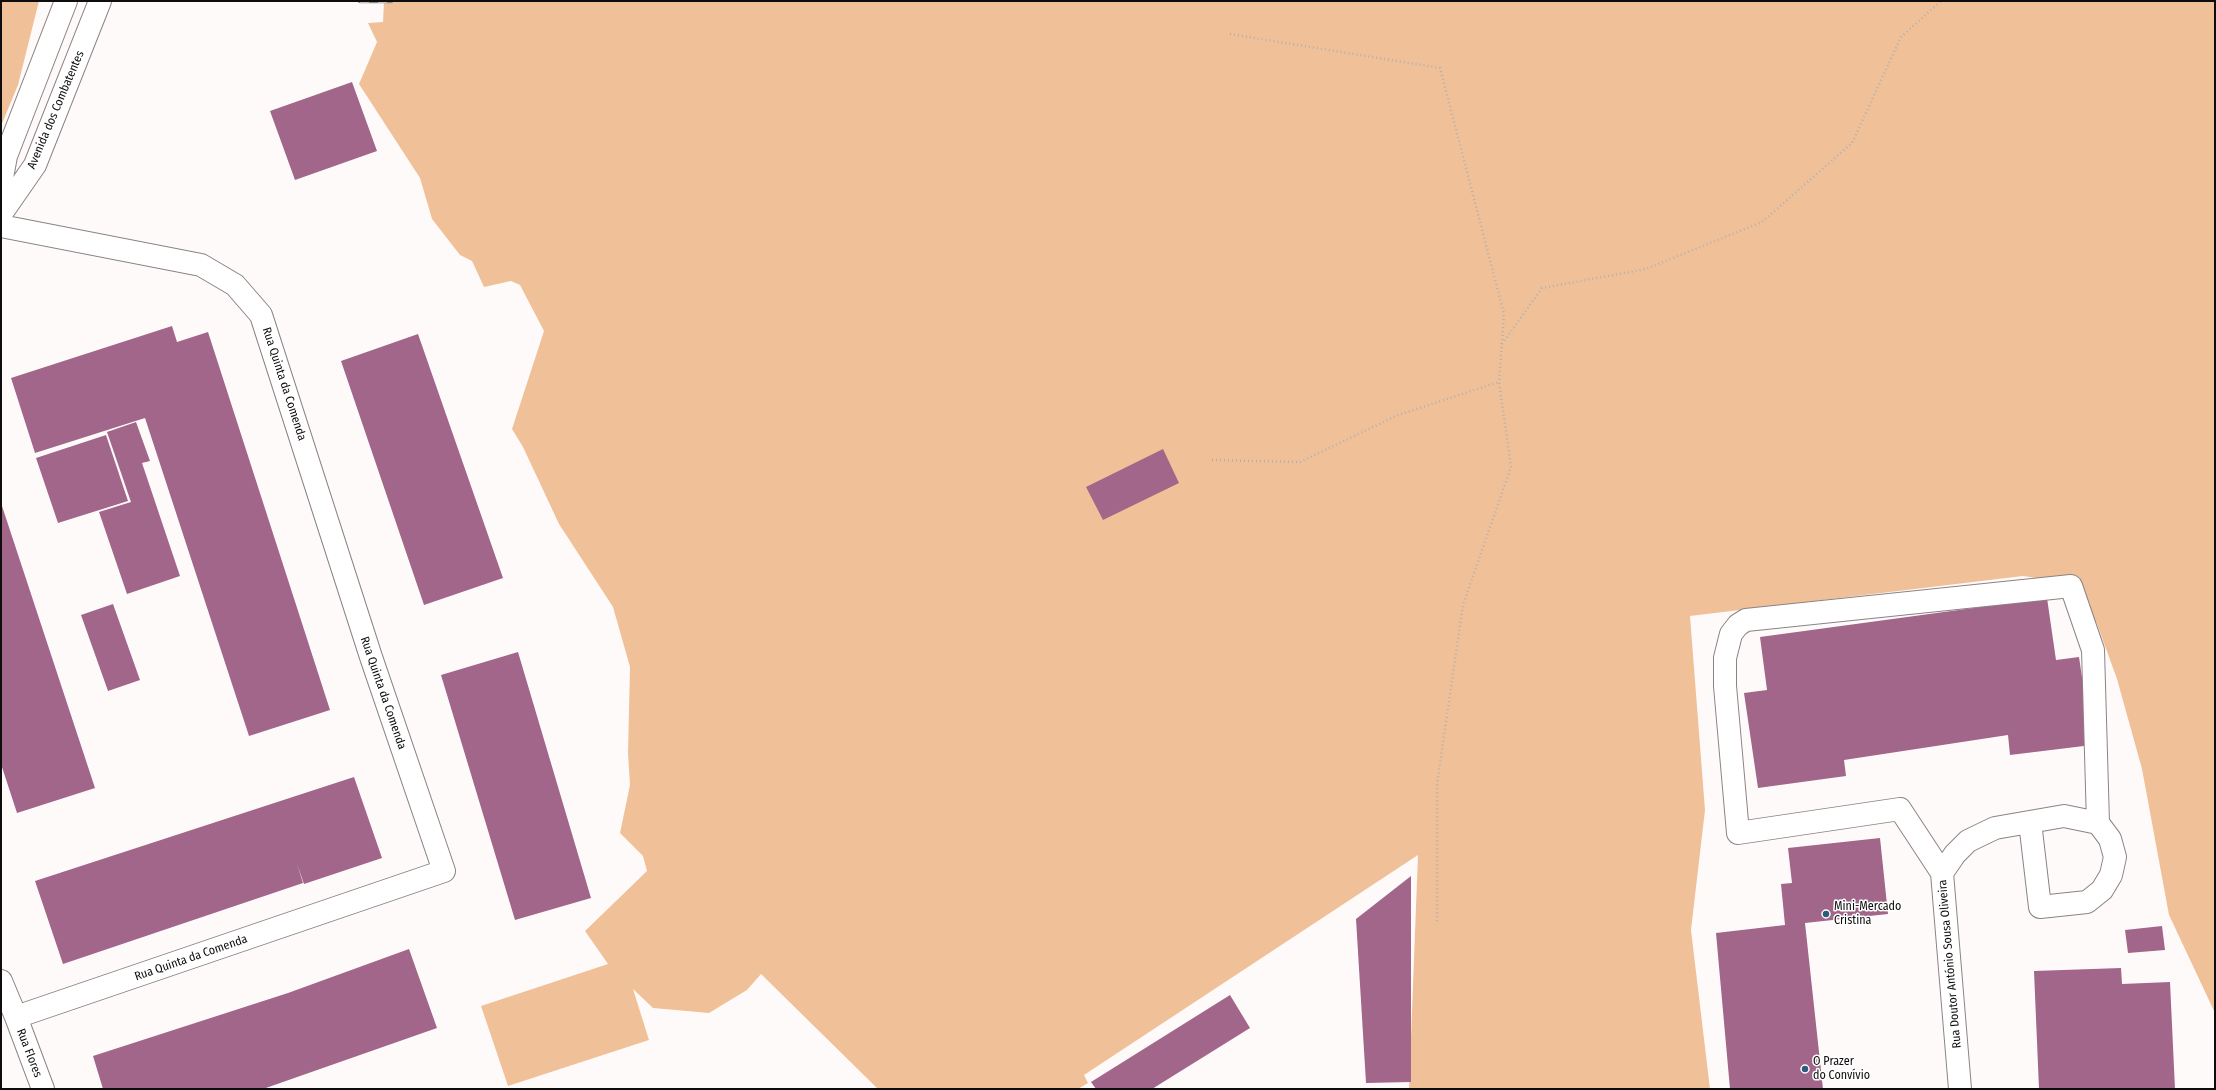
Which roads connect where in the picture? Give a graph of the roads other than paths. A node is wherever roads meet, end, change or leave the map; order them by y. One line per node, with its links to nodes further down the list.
1 (100, 1): 4 (street, Avenida dos Combatentes)
2 (63, 9): 3 (street)
3 (1, 183)
4 (1, 214)
5 (1, 226): 10 (street, Rua Quinta da Comenda)
6 (2030, 822): 7 (street, Rua Doutor António Sousa Oliveira); 7 (street); 8 (street, Rua Doutor António Sousa Oliveira)
7 (2098, 823): 8 (street)
8 (1942, 873): 12 (street, Rua Doutor António Sousa Oliveira)
9 (1, 981): 10 (street)
10 (16, 1017): 11 (street, Rua Flores)
11 (43, 1089)
12 (1960, 1089)

